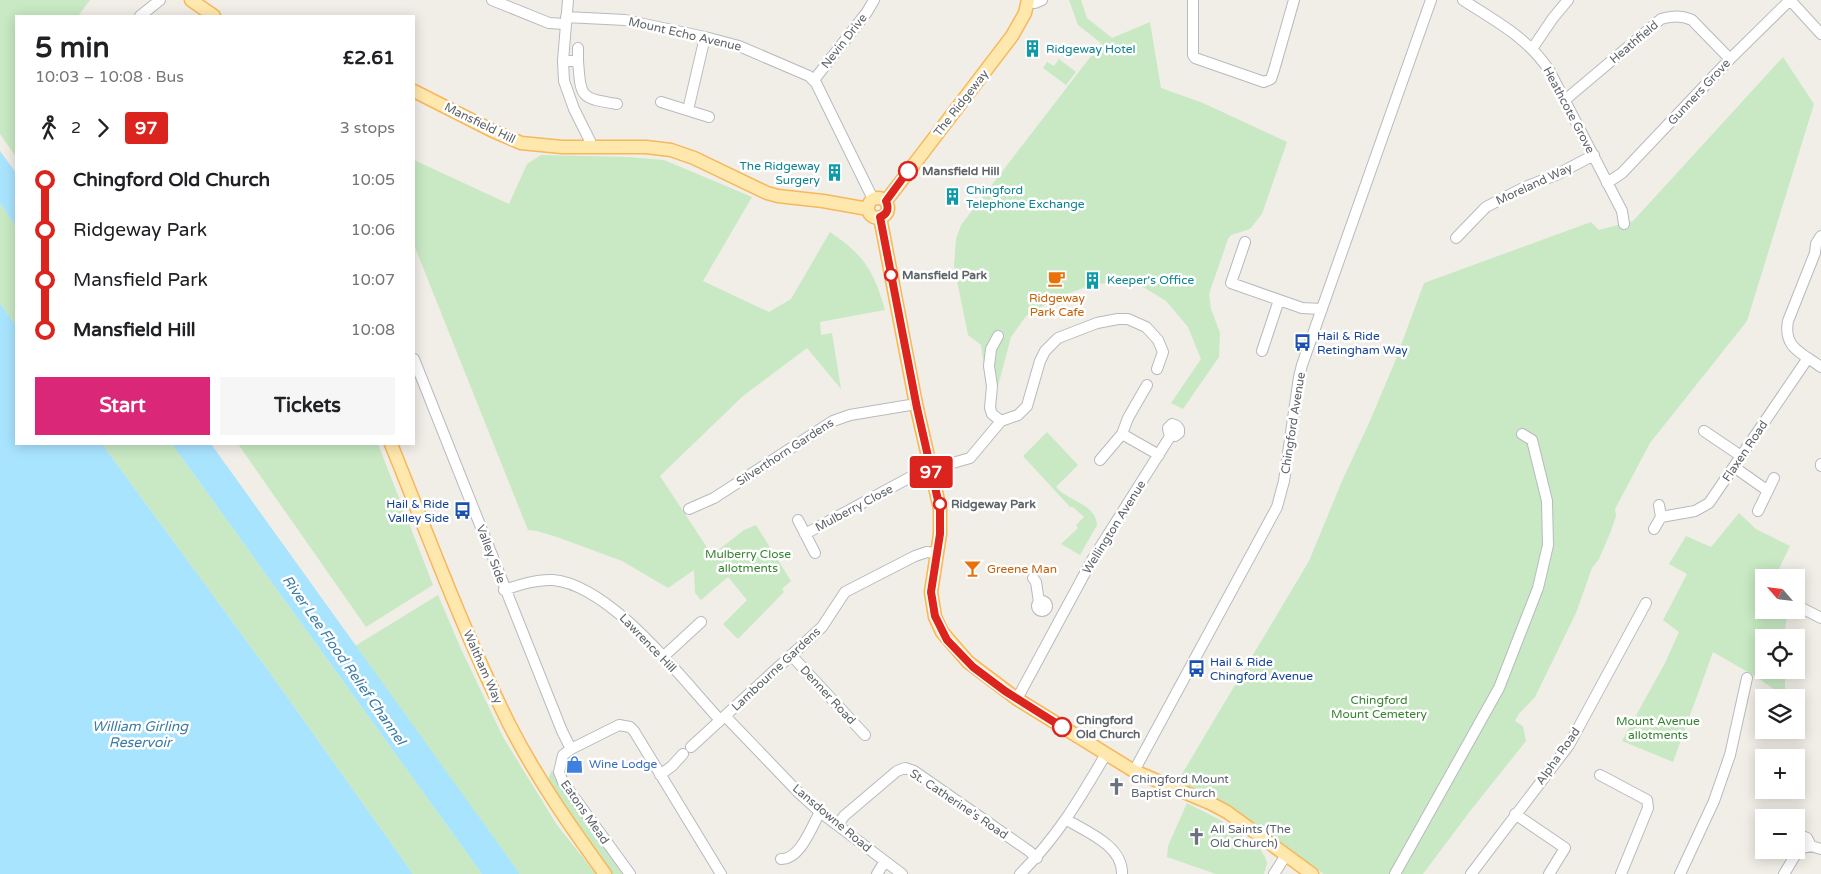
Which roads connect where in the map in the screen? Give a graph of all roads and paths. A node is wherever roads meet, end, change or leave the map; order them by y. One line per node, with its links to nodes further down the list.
1 (160, 0): 14 (street)
2 (492, 0): 16 (street, Mount Echo Avenue)
3 (568, 0): 16 (street)
4 (874, 0): 24 (street, Nevin Drive)
5 (1042, 0): 12 (street)
6 (1192, 0): 7 (street)
7 (1294, 0)
8 (1431, 0): 41 (street, Chingford Avenue)
9 (1463, 0): 20 (street, Heathcote Grove)
10 (1568, 0): 20 (street)
11 (1790, 0): 17 (street); 21 (street, Gunners Grove)
12 (1028, 1): 34 (main road, The Ridgeway)
13 (199, 2): 15 (main road)
14 (141, 15)
15 (213, 15)
16 (565, 20): 18 (street, Mount Echo Avenue); 22 (street)
17 (1821, 34)
18 (705, 37): 24 (street, Mount Echo Avenue); 29 (street)
19 (578, 48): 23 (street)
20 (1532, 49): 26 (street, Heathcote Grove)
21 (1730, 59): 26 (street, Heathfield); 33 (street, Gunners Grove)
22 (563, 61): 23 (street); 31 (street)
23 (578, 61): 28 (street)
24 (814, 80): 34 (street)
25 (415, 92): 31 (main road, Mansfield Hill)
26 (1565, 100): 32 (street, Heathcote Grove)
27 (661, 102): 29 (street)
28 (617, 104)
29 (688, 110): 30 (street)
30 (709, 117)
31 (591, 148): 34 (main road, Mansfield Hill)
32 (1594, 155): 33 (street, Heathcote Grove); 37 (street, Moreland Way)
33 (1607, 183): 35 (street, Heathcote Grove)
34 (875, 203): 49 (main road, The Ridgeway)
35 (1624, 224)
36 (1821, 236): 39 (street)
37 (1456, 238)
38 (1245, 242): 40 (street)
39 (1818, 252): 44 (street)
40 (1279, 300): 41 (street); 43 (street)
41 (1322, 310): 89 (street, Chingford Avenue)
42 (998, 336): 50 (street)
43 (1262, 351)
44 (1808, 358): 46 (street); 57 (street, Flaxen Road)
45 (415, 362): 73 (street, Valley Side)
46 (1821, 367)
47 (1157, 369): 50 (street)
48 (1147, 385): 52 (street)
49 (916, 404): 60 (main road); 64 (street, Silverthorn Gardens)
50 (1001, 421): 60 (street, Mulberry Close)
51 (1704, 431): 57 (street)
52 (1122, 434): 56 (street); 58 (street)
53 (1522, 434): 112 (street)
54 (1171, 435): 56 (street, Wellington Avenue)
55 (391, 445): 103 (main road, Waltham Way)
56 (1159, 455): 77 (street, Wellington Avenue)
57 (1741, 456): 59 (street, Flaxen Road)
58 (1100, 460)
59 (1734, 467): 62 (street); 66 (street, Flaxen Road)
60 (930, 469): 69 (street, Mulberry Close); 71 (main road)
61 (1774, 478): 62 (street)
62 (1768, 490): 65 (street)
63 (1658, 505): 66 (street)
64 (689, 509)
65 (1758, 511)
66 (1661, 517): 68 (street)
67 (798, 520): 69 (street, Mulberry Close)
68 (1654, 529)
69 (805, 534): 70 (street, Mulberry Close)
70 (815, 553)
71 (937, 553): 79 (street, Lambourne Gardens); 82 (main road)
72 (1033, 578): 77 (street)
73 (504, 590): 80 (street, Lawrence Hill); 86 (street, Valley Side)
74 (1646, 603): 93 (street, Alpha Road)
75 (1805, 610): 76 (street)
76 (1821, 618)
77 (1059, 621): 82 (street, Wellington Avenue)
78 (701, 622): 80 (street)
79 (791, 655): 83 (street, Lambourne Gardens); 84 (street, Denner Road)
80 (663, 657): 83 (street, Lawrence Hill)
81 (1747, 678): 116 (street)
82 (1017, 699): 88 (main road)
83 (722, 718): 85 (street, Lambourne Gardens); 92 (street, Lansdowne Road)
84 (865, 735)
85 (691, 747)
86 (571, 748): 90 (street); 104 (street, Eatons Mead)
87 (683, 754): 90 (street)
88 (1106, 754): 89 (main road); 94 (street)
89 (1134, 771): 98 (main road)
90 (660, 775): 105 (street)
91 (1600, 775): 115 (street)
92 (820, 812): 95 (street, Lansdowne Road); 100 (street)
93 (1516, 814): 113 (street, Alpha Road); 114 (street)
94 (1067, 820): 99 (street); 109 (street)
95 (838, 825): 99 (street, St. Catherine's Road); 102 (street, Lansdowne Road)
96 (1805, 838): 97 (street)
97 (1816, 848)
98 (1286, 855): 110 (street); 111 (main road)
99 (1036, 858): 108 (street)
100 (781, 859)
101 (1792, 859): 117 (street)
102 (886, 862): 106 (street); 107 (street, Lansdowne Road)
103 (605, 874)
104 (630, 874)
105 (722, 874)
106 (877, 874)
107 (902, 874)
108 (1020, 874)
109 (1122, 874)
110 (1274, 874)
111 (1312, 874)
112 (1395, 874)
113 (1471, 874)
114 (1549, 874)
115 (1621, 874)
116 (1680, 874)
117 (1784, 874)

